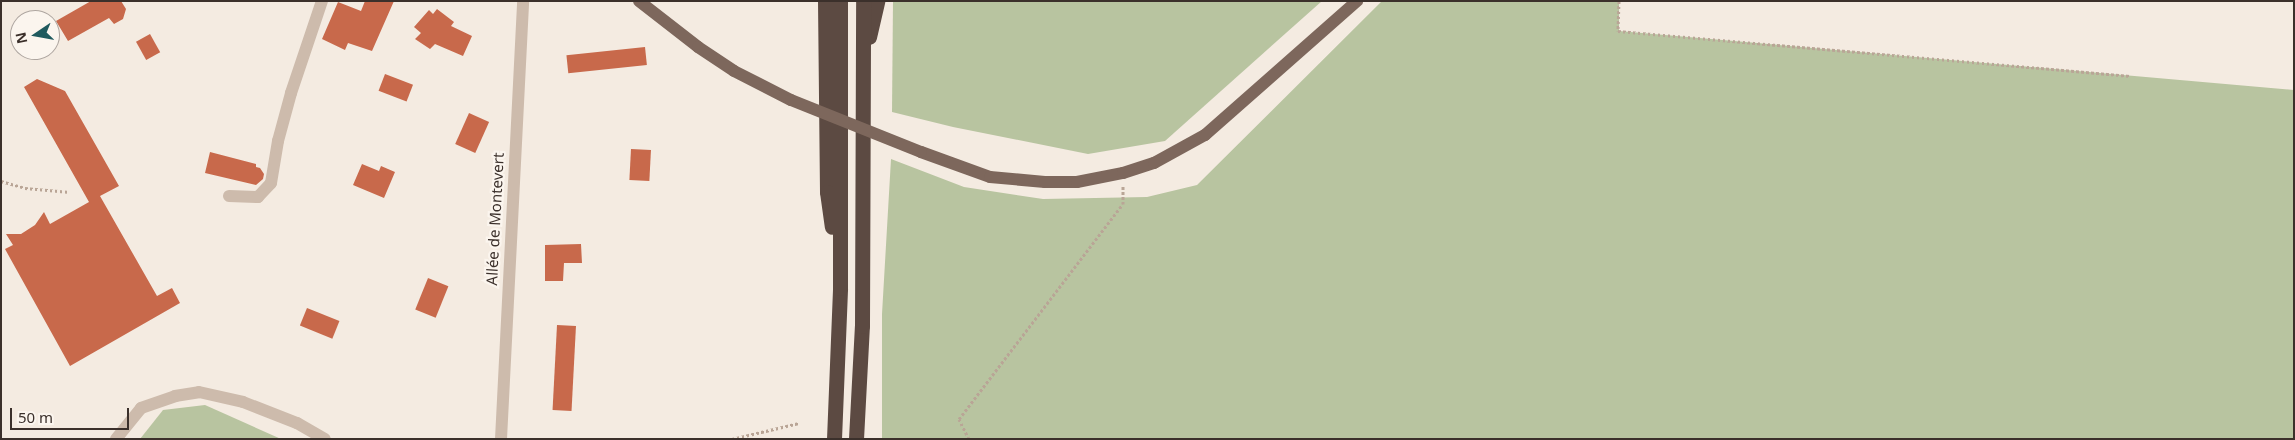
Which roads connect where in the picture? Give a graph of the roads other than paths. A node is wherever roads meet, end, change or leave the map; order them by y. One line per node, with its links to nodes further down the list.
1 (322, 1): 10 (street)
2 (522, 1): 14 (street, Allée de Montevert)
3 (639, 1): 8 (main road, bridge)
4 (825, 1): 11 (highway)
5 (840, 1): 11 (highway)
6 (863, 1): 9 (highway)
7 (877, 1): 9 (highway)
8 (1357, 1)
9 (863, 60): 16 (highway)
10 (229, 196)
11 (840, 288): 15 (highway)
12 (116, 439): 13 (street)
13 (325, 439)
14 (500, 439)
15 (834, 439)
16 (856, 439)

